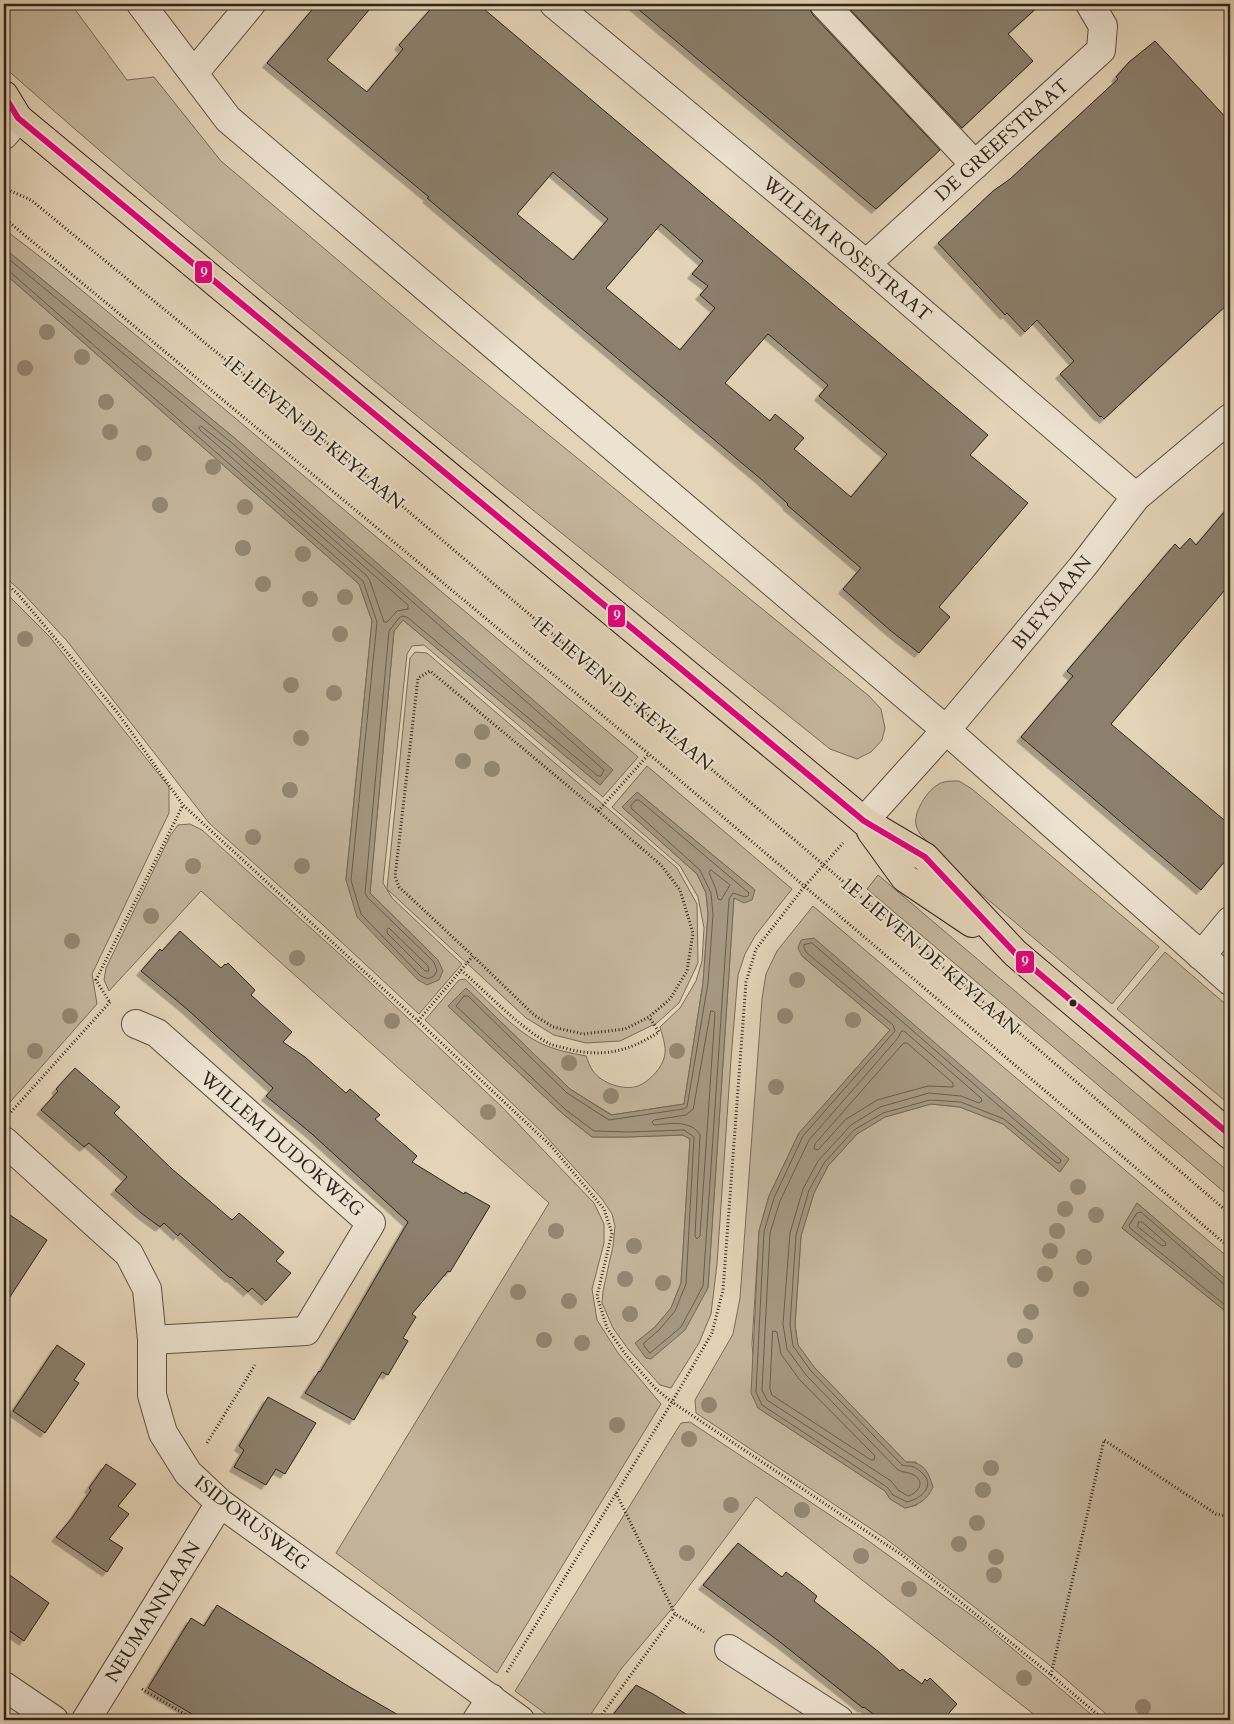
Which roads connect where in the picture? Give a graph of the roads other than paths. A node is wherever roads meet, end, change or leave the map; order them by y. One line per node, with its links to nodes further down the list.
1 (141, 4): 6 (street)
2 (251, 4): 6 (street)
3 (554, 4): 10 (street, WILLEM ROSESTRAAT)
4 (824, 4): 9 (street)
5 (1090, 4): 9 (street, DE GREEFSTRAAT)
6 (194, 73): 13 (street)
7 (4, 95): 8 (main road)
8 (8, 123): 14 (main road)
9 (975, 165): 10 (street, DE GREEFSTRAAT)
10 (866, 264): 12 (street, WILLEM ROSESTRAAT)
11 (1227, 426): 12 (street, BLEYSLAAN)
12 (1136, 498): 13 (street, BLEYSLAAN)
13 (946, 730): 14 (street, BLEYSLAAN); 16 (street)
14 (864, 821): 20 (main road)
15 (1230, 921): 16 (street)
16 (1201, 956): 17 (street)
17 (1230, 981)
18 (136, 1024): 21 (street, WILLEM DUDOKWEG)
19 (6, 1128): 21 (street, ISIDORUSWEG)
20 (1230, 1134)
21 (152, 1340): 22 (street, ISIDORUSWEG)
22 (220, 1503): 25 (street, ISIDORUSWEG); 27 (street, NEUMANNLAAN)
23 (730, 1649): 29 (street)
24 (4, 1686): 26 (street)
25 (484, 1709): 28 (street, ISIDORUSWEG)
26 (54, 1720)
27 (86, 1720)
28 (520, 1720)
29 (839, 1720)

